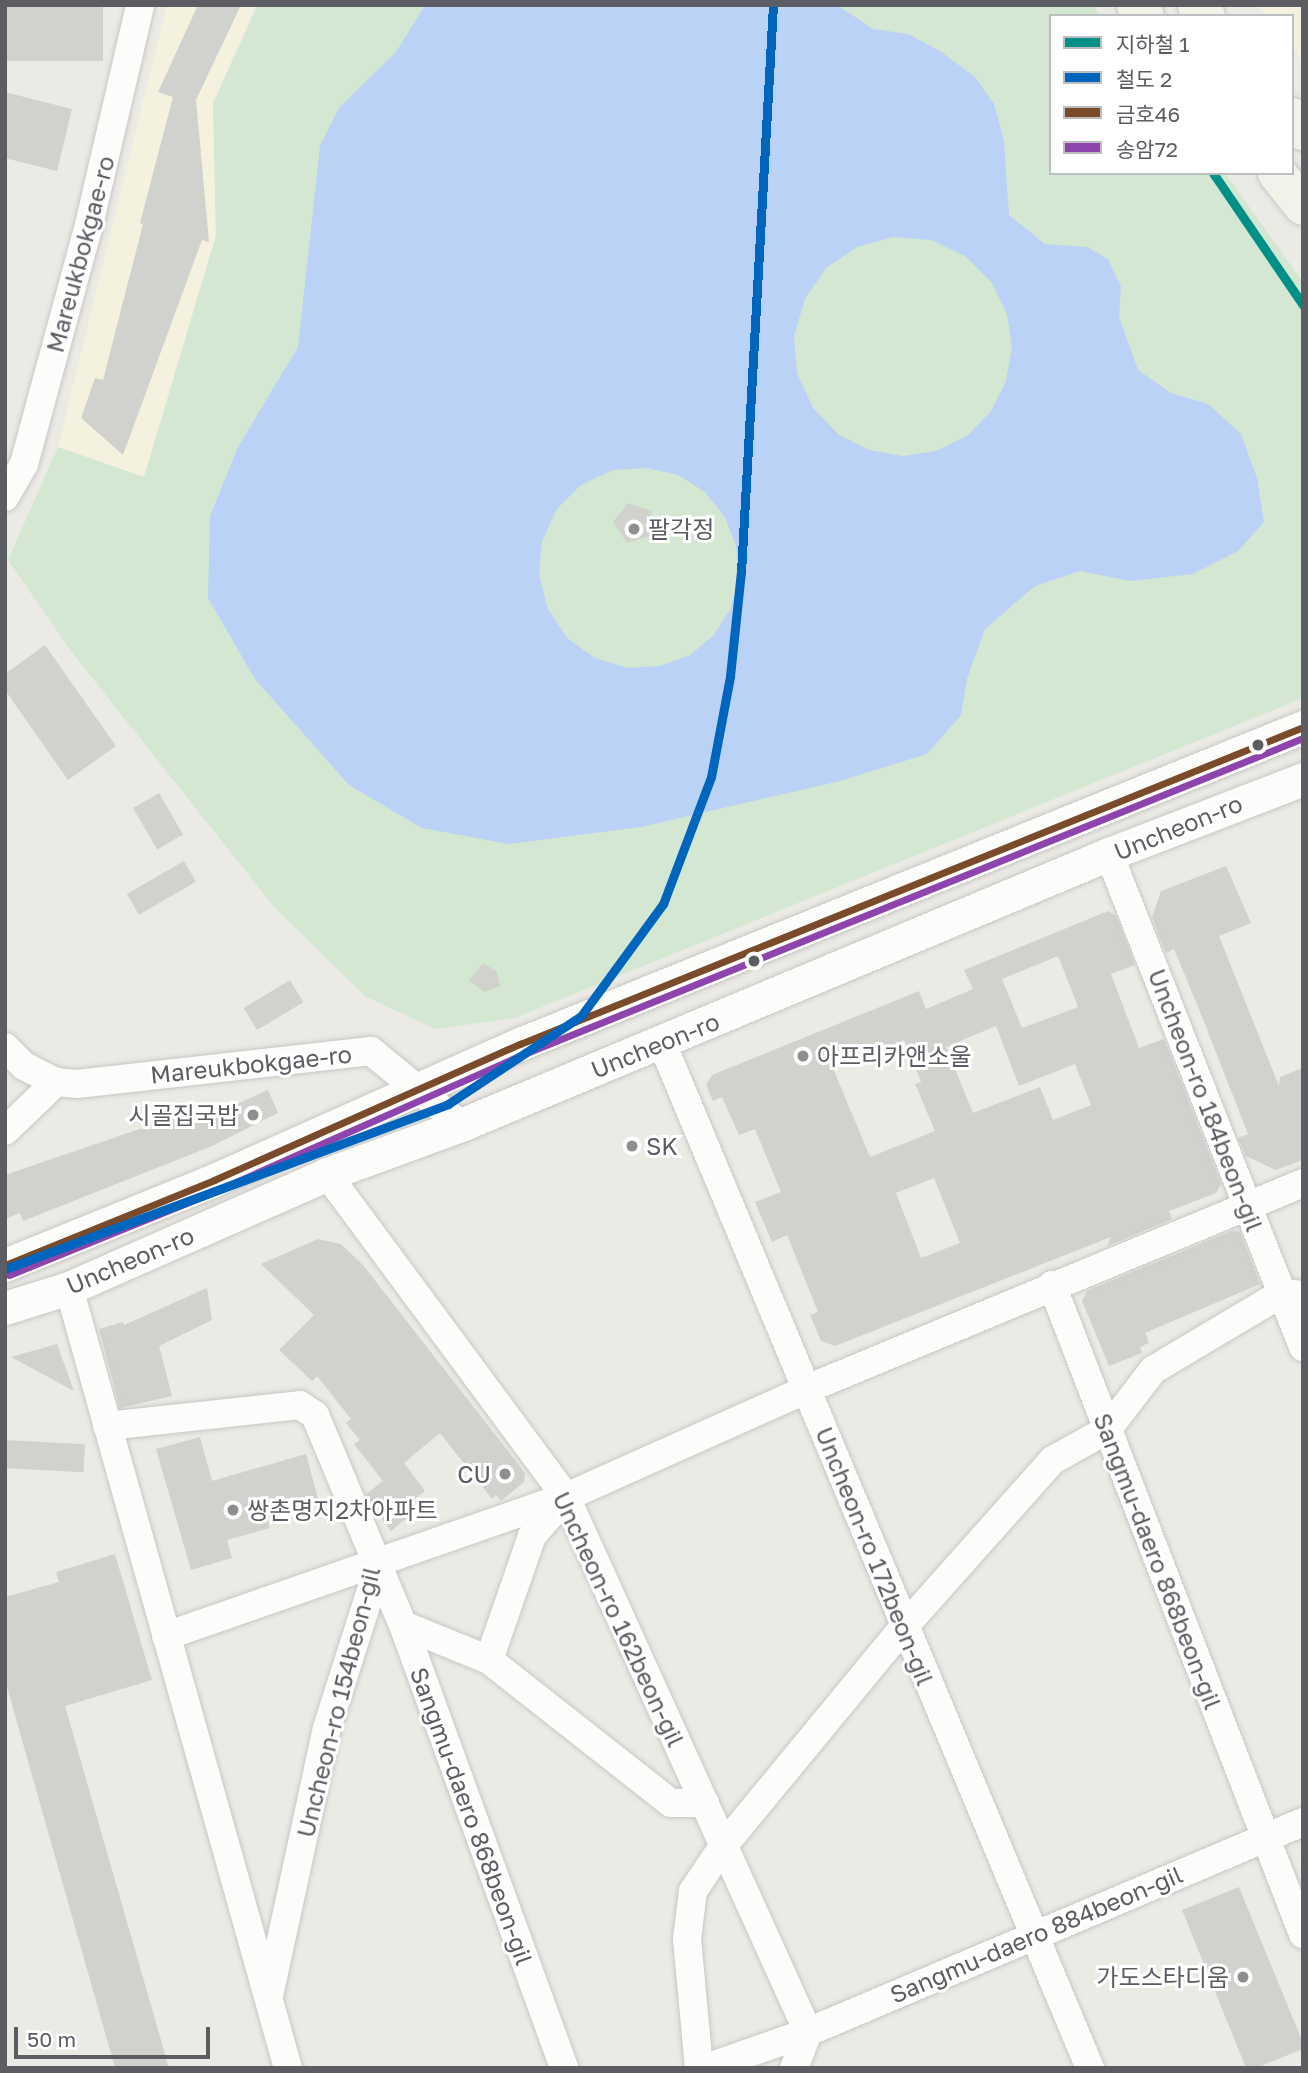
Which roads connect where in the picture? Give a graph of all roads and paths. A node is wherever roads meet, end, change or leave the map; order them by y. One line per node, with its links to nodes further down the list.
1 (140, 5): 4 (street, Mareukbokgae-ro)
2 (1279, 175): 3 (main road)
3 (1303, 206)
4 (5, 498)
5 (1303, 727): 11 (street, Uncheon-ro)
6 (1303, 779): 7 (street, Uncheon-ro)
7 (1109, 854): 8 (street, Uncheon-ro); 16 (street, Uncheon-ro 184beon-gil)
8 (662, 1043): 12 (street, Uncheon-ro); 23 (street, Uncheon-ro 172beon-gil)
9 (5, 1047): 10 (street, Mareukbokgae-ro)
10 (56, 1082): 11 (street, Mareukbokgae-ro); 13 (street)
11 (418, 1089): 12 (street, Mareukbokgae-ro); 17 (street, Uncheon-ro)
12 (461, 1125): 14 (street, Uncheon-ro)
13 (5, 1131)
14 (327, 1174): 19 (street, Uncheon-ro); 26 (street, Uncheon-ro 162beon-gil)
15 (1303, 1183): 16 (street)
16 (1247, 1206): 18 (street); 20 (street, Uncheon-ro 184beon-gil)
17 (5, 1265)
18 (1052, 1285): 23 (street); 25 (street, Sangmu-daero 868beon-gil)
19 (69, 1288): 21 (street, Uncheon-ro); 24 (street, Uncheon-ro 154beon-gil)
20 (1292, 1294): 22 (street, Uncheon-ro 184beon-gil); 25 (street)
21 (5, 1308)
22 (1303, 1347)
23 (807, 1389): 26 (street); 29 (street, Uncheon-ro 172beon-gil)
24 (107, 1426): 27 (street, Uncheon-ro 154beon-gil); 30 (street, Uncheon-ro 154beon-gil)
25 (1107, 1430): 29 (street); 34 (street, Sangmu-daero 868beon-gil)
26 (566, 1497): 27 (street); 31 (street); 32 (street, Uncheon-ro 162beon-gil)
27 (379, 1565): 28 (street, Sangmu-daero 868beon-gil); 30 (street); 38 (street, Uncheon-ro 154beon-gil)
28 (403, 1625): 31 (street); 41 (street, Sangmu-daero 868beon-gil)
29 (904, 1628): 35 (street); 36 (street, Uncheon-ro 172beon-gil)
30 (166, 1636): 38 (street, Uncheon-ro 154beon-gil)
31 (489, 1660): 32 (street)
32 (705, 1803): 35 (street, Uncheon-ro 162beon-gil)
33 (1303, 1822): 34 (street, Sangmu-daero 884beon-gil)
34 (1266, 1837): 36 (street, Sangmu-daero 884beon-gil); 37 (street)
35 (724, 1845): 39 (street, Uncheon-ro 162beon-gil); 42 (street)
36 (1031, 1934): 39 (street, Sangmu-daero 884beon-gil); 45 (street, Uncheon-ro 172beon-gil)
37 (1303, 1934)
38 (268, 2000): 40 (street, Uncheon-ro 154beon-gil)
39 (808, 2032): 43 (street, Sangmu-daero 884beon-gil); 44 (street)
40 (288, 2068)
41 (564, 2068)
42 (699, 2068)
43 (706, 2068)
44 (794, 2068)
45 (1090, 2068)

